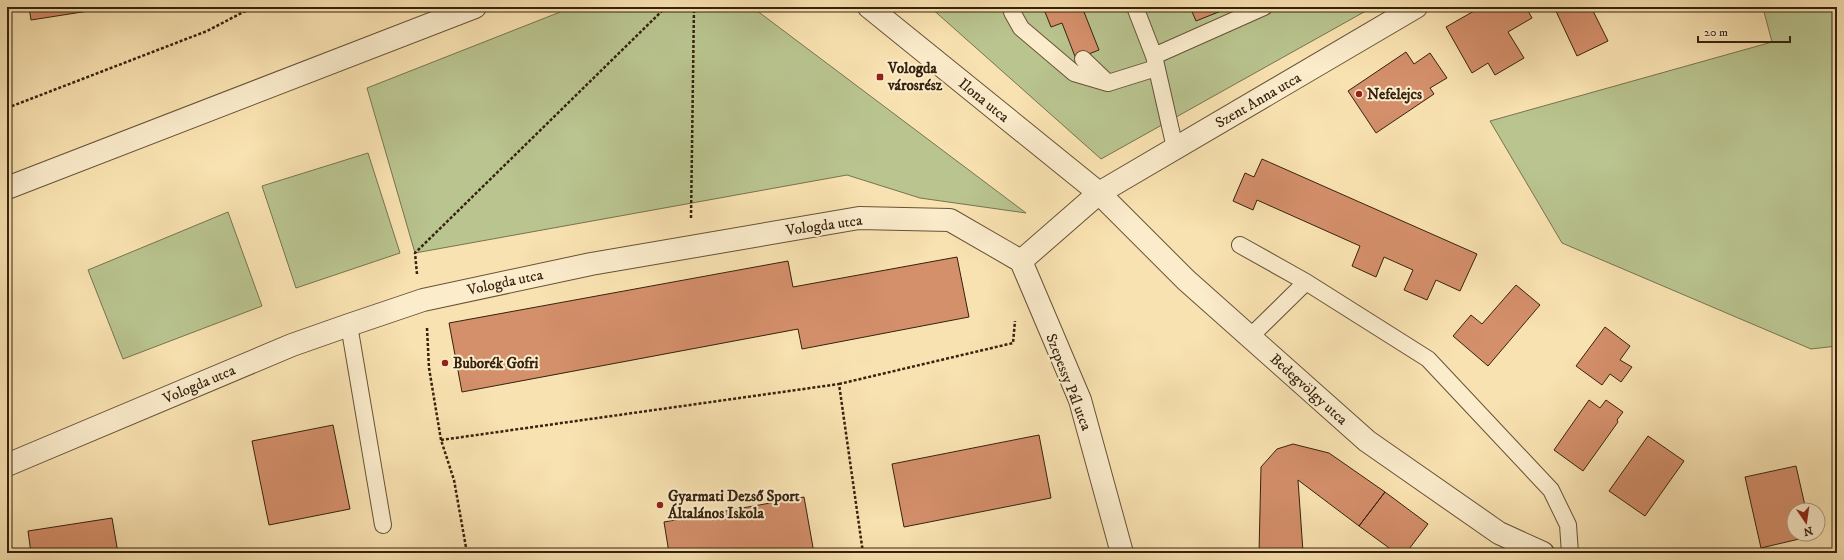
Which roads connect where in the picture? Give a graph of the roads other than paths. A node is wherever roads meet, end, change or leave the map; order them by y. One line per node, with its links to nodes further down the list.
1 (475, 7): 11 (street)
2 (869, 7): 12 (street, Ilona utca)
3 (1013, 7): 9 (lane)
4 (1135, 7): 8 (lane)
5 (1264, 7): 8 (lane)
6 (1416, 7): 10 (street, Szent Anna utca)
7 (1083, 59): 9 (lane)
8 (1155, 62): 9 (lane); 10 (lane)
9 (1108, 83)
10 (1175, 148): 12 (street, Szent Anna utca)
11 (7, 188)
12 (1099, 193): 14 (street, Szent Anna utca); 17 (street, Bedegvölgy utca)
13 (1240, 245): 15 (lane)
14 (1021, 260): 16 (street, Vologda utca); 20 (street, Szepessy Pál utca)
15 (1306, 282): 17 (lane); 22 (lane)
16 (349, 325): 18 (street, Vologda utca); 19 (lane)
17 (1250, 337): 21 (street, Bedegvölgy utca)
18 (7, 465)
19 (383, 526)
20 (1122, 553)
21 (1543, 553)
22 (1570, 553)

